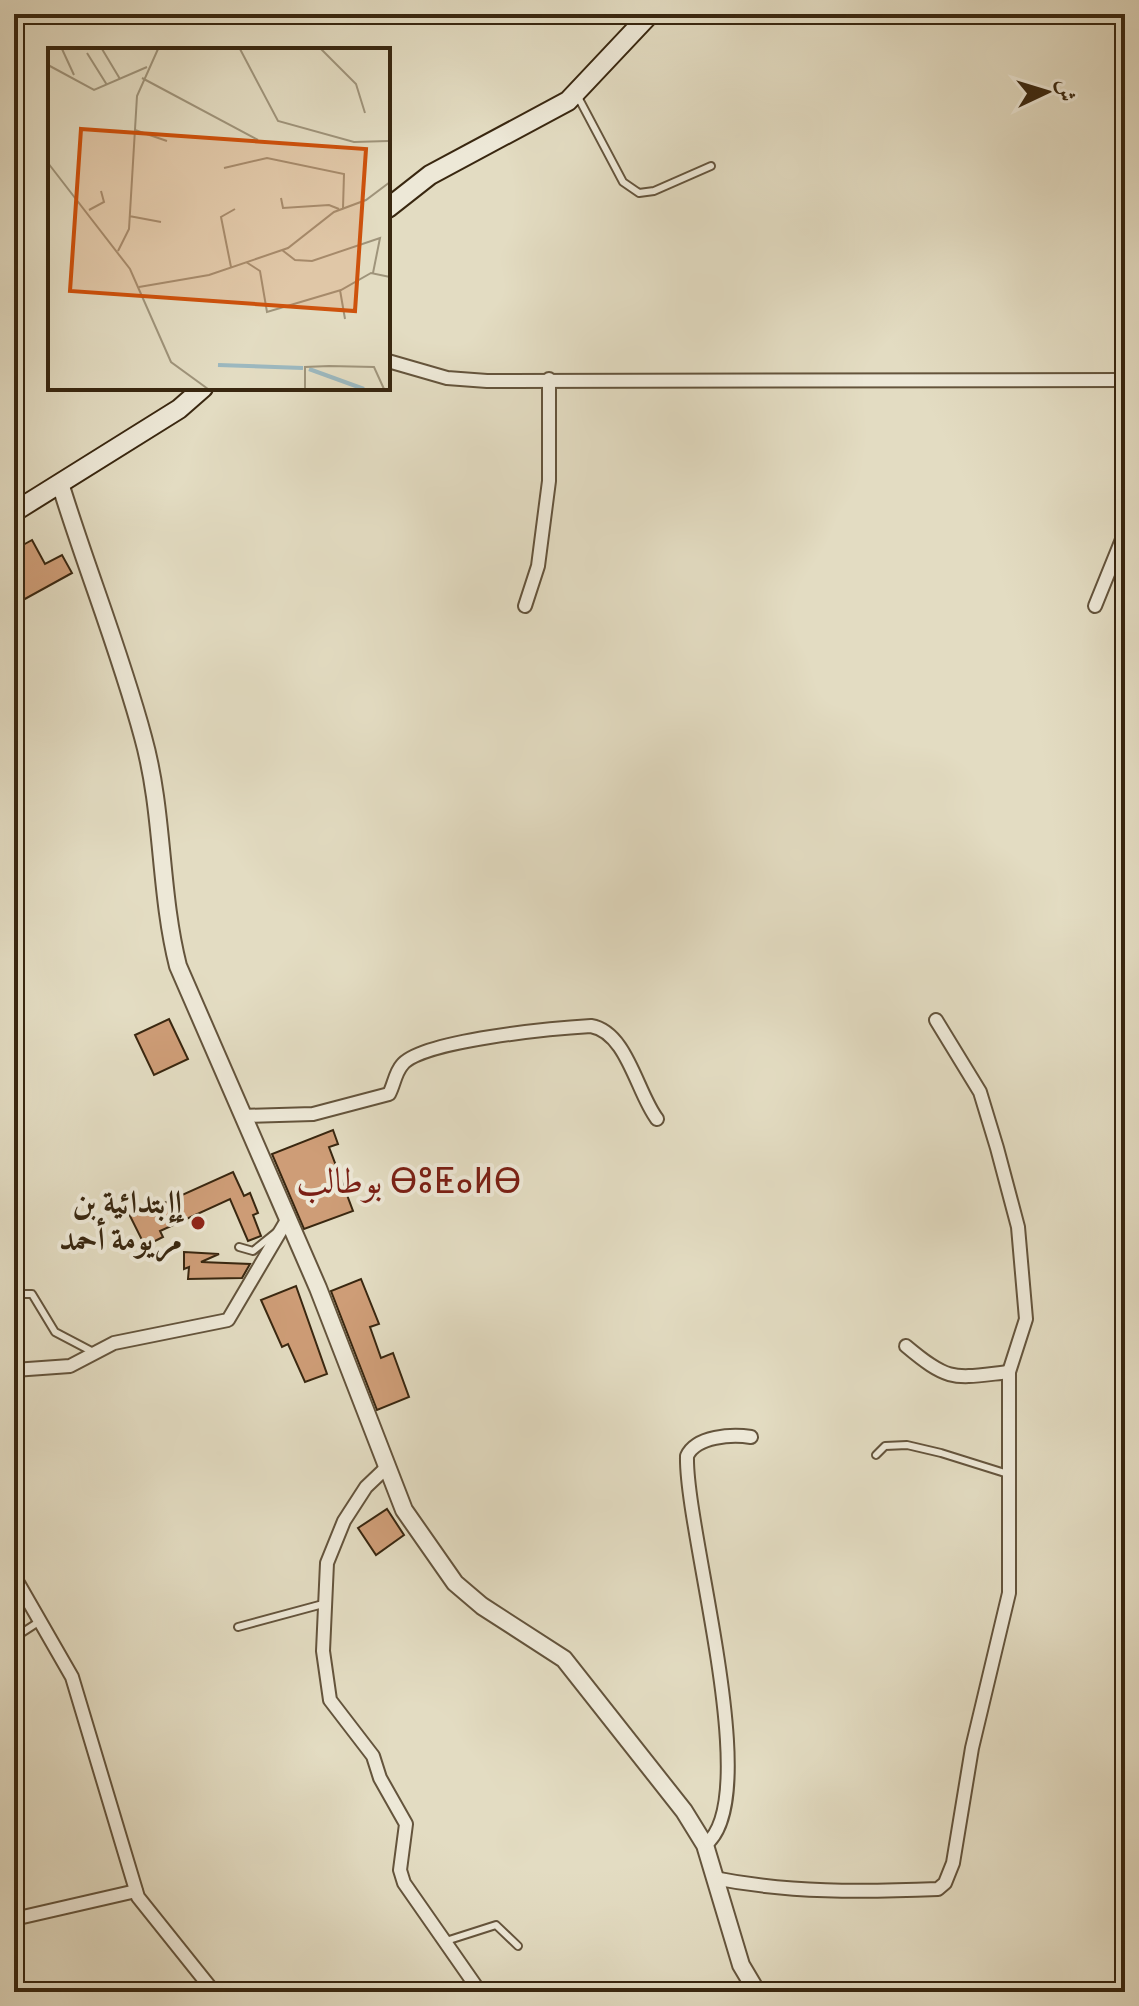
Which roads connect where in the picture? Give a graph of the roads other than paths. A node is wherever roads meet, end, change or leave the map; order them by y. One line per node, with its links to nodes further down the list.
1 (650, 14): 2 (main road)
2 (576, 93): 3 (lane); 4 (main road)
3 (711, 166)
4 (390, 206)
5 (390, 362): 6 (street)
6 (549, 379): 7 (street); 12 (street)
7 (1125, 380)
8 (201, 390): 9 (main road)
9 (60, 483): 10 (main road); 15 (street)
10 (14, 512)
11 (1125, 532): 13 (street)
12 (525, 606)
13 (1095, 606)
14 (936, 1020): 23 (street)
15 (242, 1116): 16 (street); 17 (street)
16 (657, 1119)
17 (285, 1225): 18 (lane); 21 (street); 26 (street)
18 (239, 1247)
19 (14, 1294): 21 (lane)
20 (906, 1346): 23 (street)
21 (95, 1353): 22 (street)
22 (14, 1370)
23 (1009, 1372): 27 (street)
24 (751, 1437): 33 (street)
25 (876, 1455): 27 (lane)
26 (387, 1467): 29 (street); 33 (street)
27 (1011, 1475): 34 (street)
28 (14, 1576): 30 (street)
29 (323, 1604): 31 (lane); 37 (street)
30 (40, 1621): 32 (lane); 35 (street)
31 (238, 1627)
32 (14, 1648)
33 (705, 1845): 34 (street)
34 (714, 1878): 41 (street)
35 (136, 1891): 36 (street); 39 (street)
36 (14, 1919)
37 (446, 1941): 38 (lane); 40 (street)
38 (518, 1946)
39 (214, 1992)
40 (480, 1992)
41 (757, 1992)

